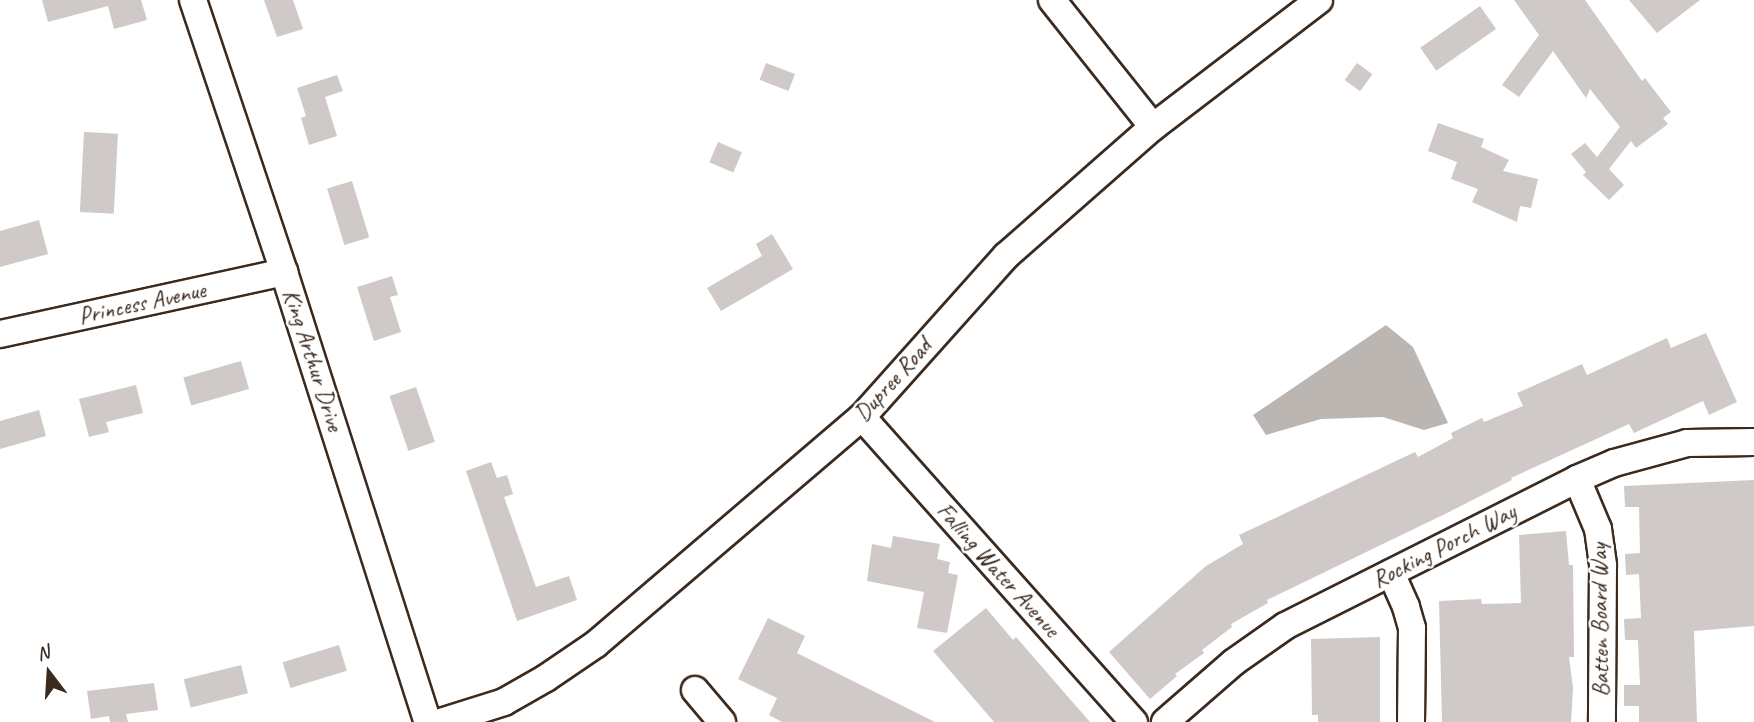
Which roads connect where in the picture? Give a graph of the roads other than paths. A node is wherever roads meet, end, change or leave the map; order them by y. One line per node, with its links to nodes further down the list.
1 (193, 0): 5 (street, King Arthur Drive)
2 (1052, 0): 4 (street)
3 (1320, 0): 4 (street, Dupree Road)
4 (1153, 127): 7 (street, Dupree Road)
5 (284, 272): 6 (street, Princess Avenue); 12 (street, King Arthur Drive)
6 (0, 334)
7 (862, 417): 13 (street, Dupree Road); 15 (street, Falling Water Avenue)
8 (1754, 442): 9 (street, Rocking Porch Way)
9 (1577, 480): 10 (street, Rocking Porch Way); 18 (street, Batten Board Way)
10 (1391, 573): 16 (street, Rocking Porch Way); 17 (street)
11 (695, 690): 14 (street)
12 (428, 722)
13 (441, 722)
14 (722, 722)
15 (1134, 722)
16 (1166, 722)
17 (1411, 722)
18 (1602, 722)

